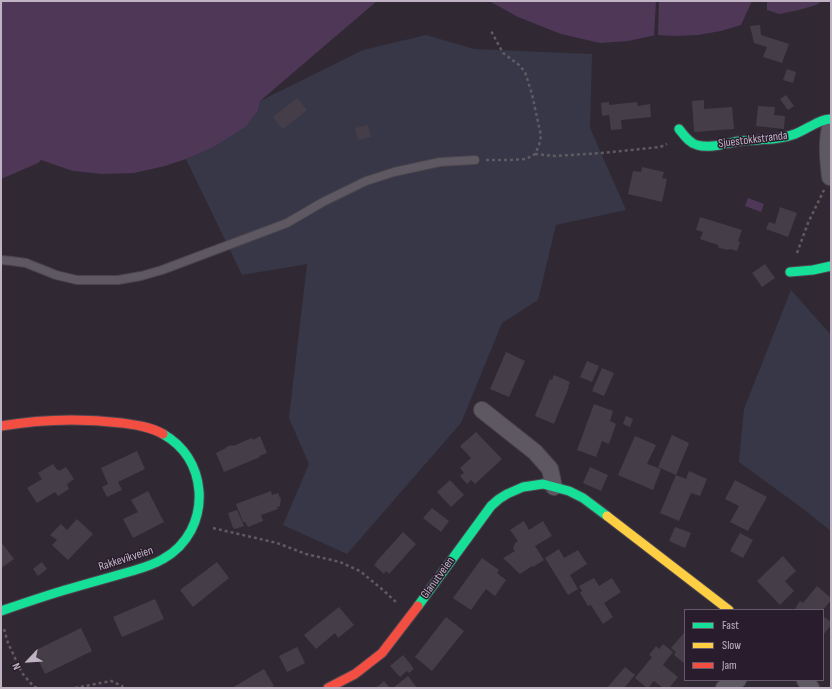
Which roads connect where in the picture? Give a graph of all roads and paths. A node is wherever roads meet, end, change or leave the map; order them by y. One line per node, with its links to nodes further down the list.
1 (490, 29): 6 (path)
2 (831, 119): 5 (street, Sjuestokkstranda)
3 (831, 124): 8 (street)
4 (679, 129): 5 (street, Sjuestokkstranda)
5 (685, 137): 6 (path)
6 (535, 154): 7 (path)
7 (475, 160): 9 (lane)
8 (830, 177): 11 (path)
9 (1, 260)
10 (831, 266): 11 (street)
11 (790, 272)
12 (482, 410): 14 (street)
13 (1, 426): 15 (street, Rakkevikveien)
14 (554, 487): 16 (street, Glanutveien); 18 (street, Glanutveien)
15 (195, 523): 17 (street, Rakkevikveien); 18 (path)
16 (728, 609)
17 (2, 611): 20 (path)
18 (410, 616): 23 (street, Glanutveien)
19 (736, 681): 24 (street)
20 (40, 688)
21 (75, 688): 22 (path)
22 (123, 688)
23 (328, 688)
24 (724, 688)

